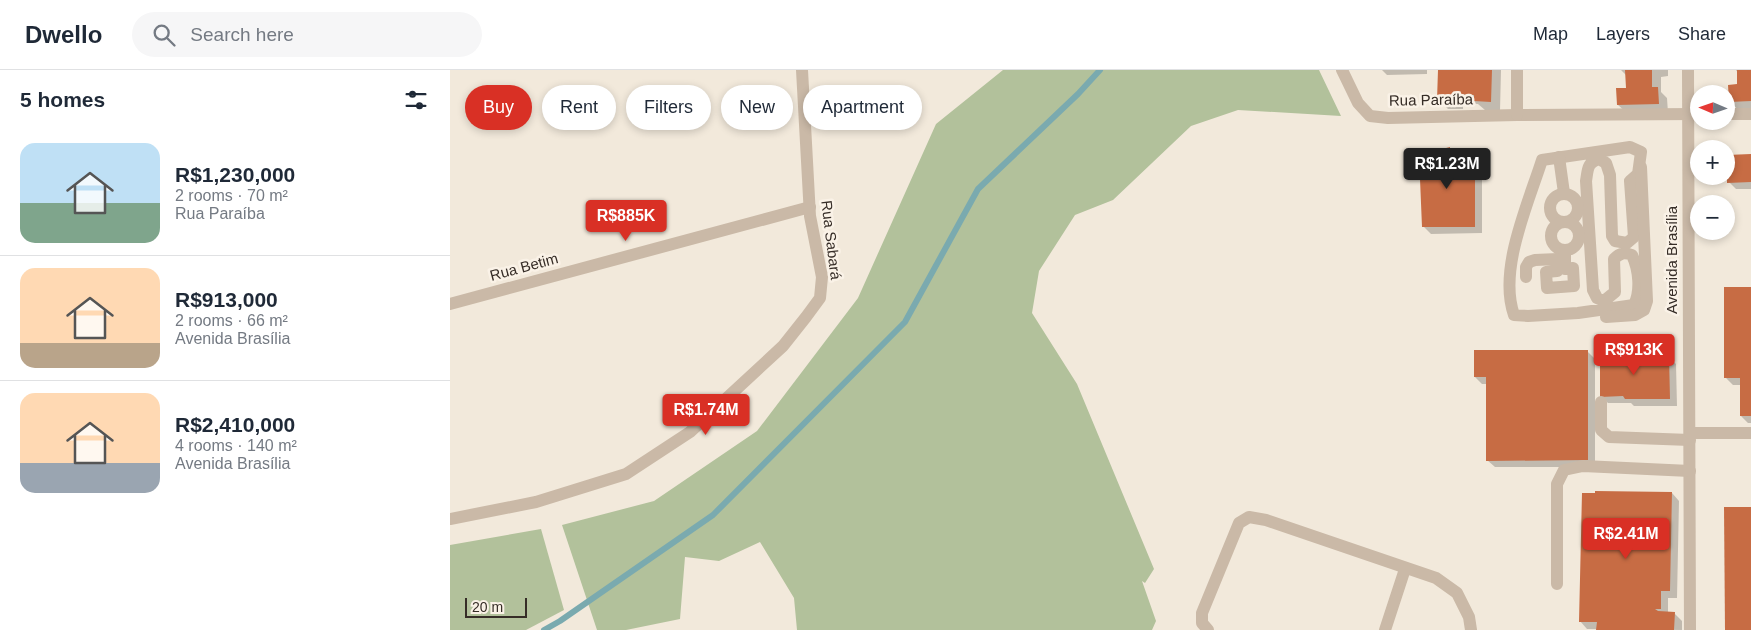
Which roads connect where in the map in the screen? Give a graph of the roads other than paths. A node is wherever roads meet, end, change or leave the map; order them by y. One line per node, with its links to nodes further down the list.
1 (802, 70): 14 (street, Rua Sabará)
2 (1342, 70): 9 (street, Rua Paraíba)
3 (1517, 70): 9 (street)
4 (1688, 70): 5 (street, Avenida Brasília)
5 (1690, 88)
6 (1690, 114): 9 (street, Rua Paraíba)
7 (1735, 114): 8 (street)
8 (1751, 114)
9 (1517, 115)
10 (1693, 130): 22 (street, Avenida Brasília)
11 (1641, 152): 12 (street); 12 (street); 19 (street)
12 (1559, 157): 13 (street)
13 (1564, 193): 15 (street); 15 (street)
14 (810, 207): 18 (street, Rua Betim); 24 (street, Rua Sabará)
15 (1565, 222): 16 (street); 16 (street)
16 (1565, 250): 17 (street)
17 (1526, 277)
18 (450, 304)
19 (1537, 323)
20 (1601, 402): 22 (street)
21 (1751, 433): 22 (street)
22 (1690, 437): 23 (street, Avenida Brasília)
23 (1690, 471): 26 (street); 30 (street, Avenida Brasília)
24 (450, 519)
25 (1405, 569): 27 (street); 28 (street); 29 (street)
26 (1556, 584)
27 (1208, 630)
28 (1385, 630)
29 (1471, 630)
30 (1690, 630)

